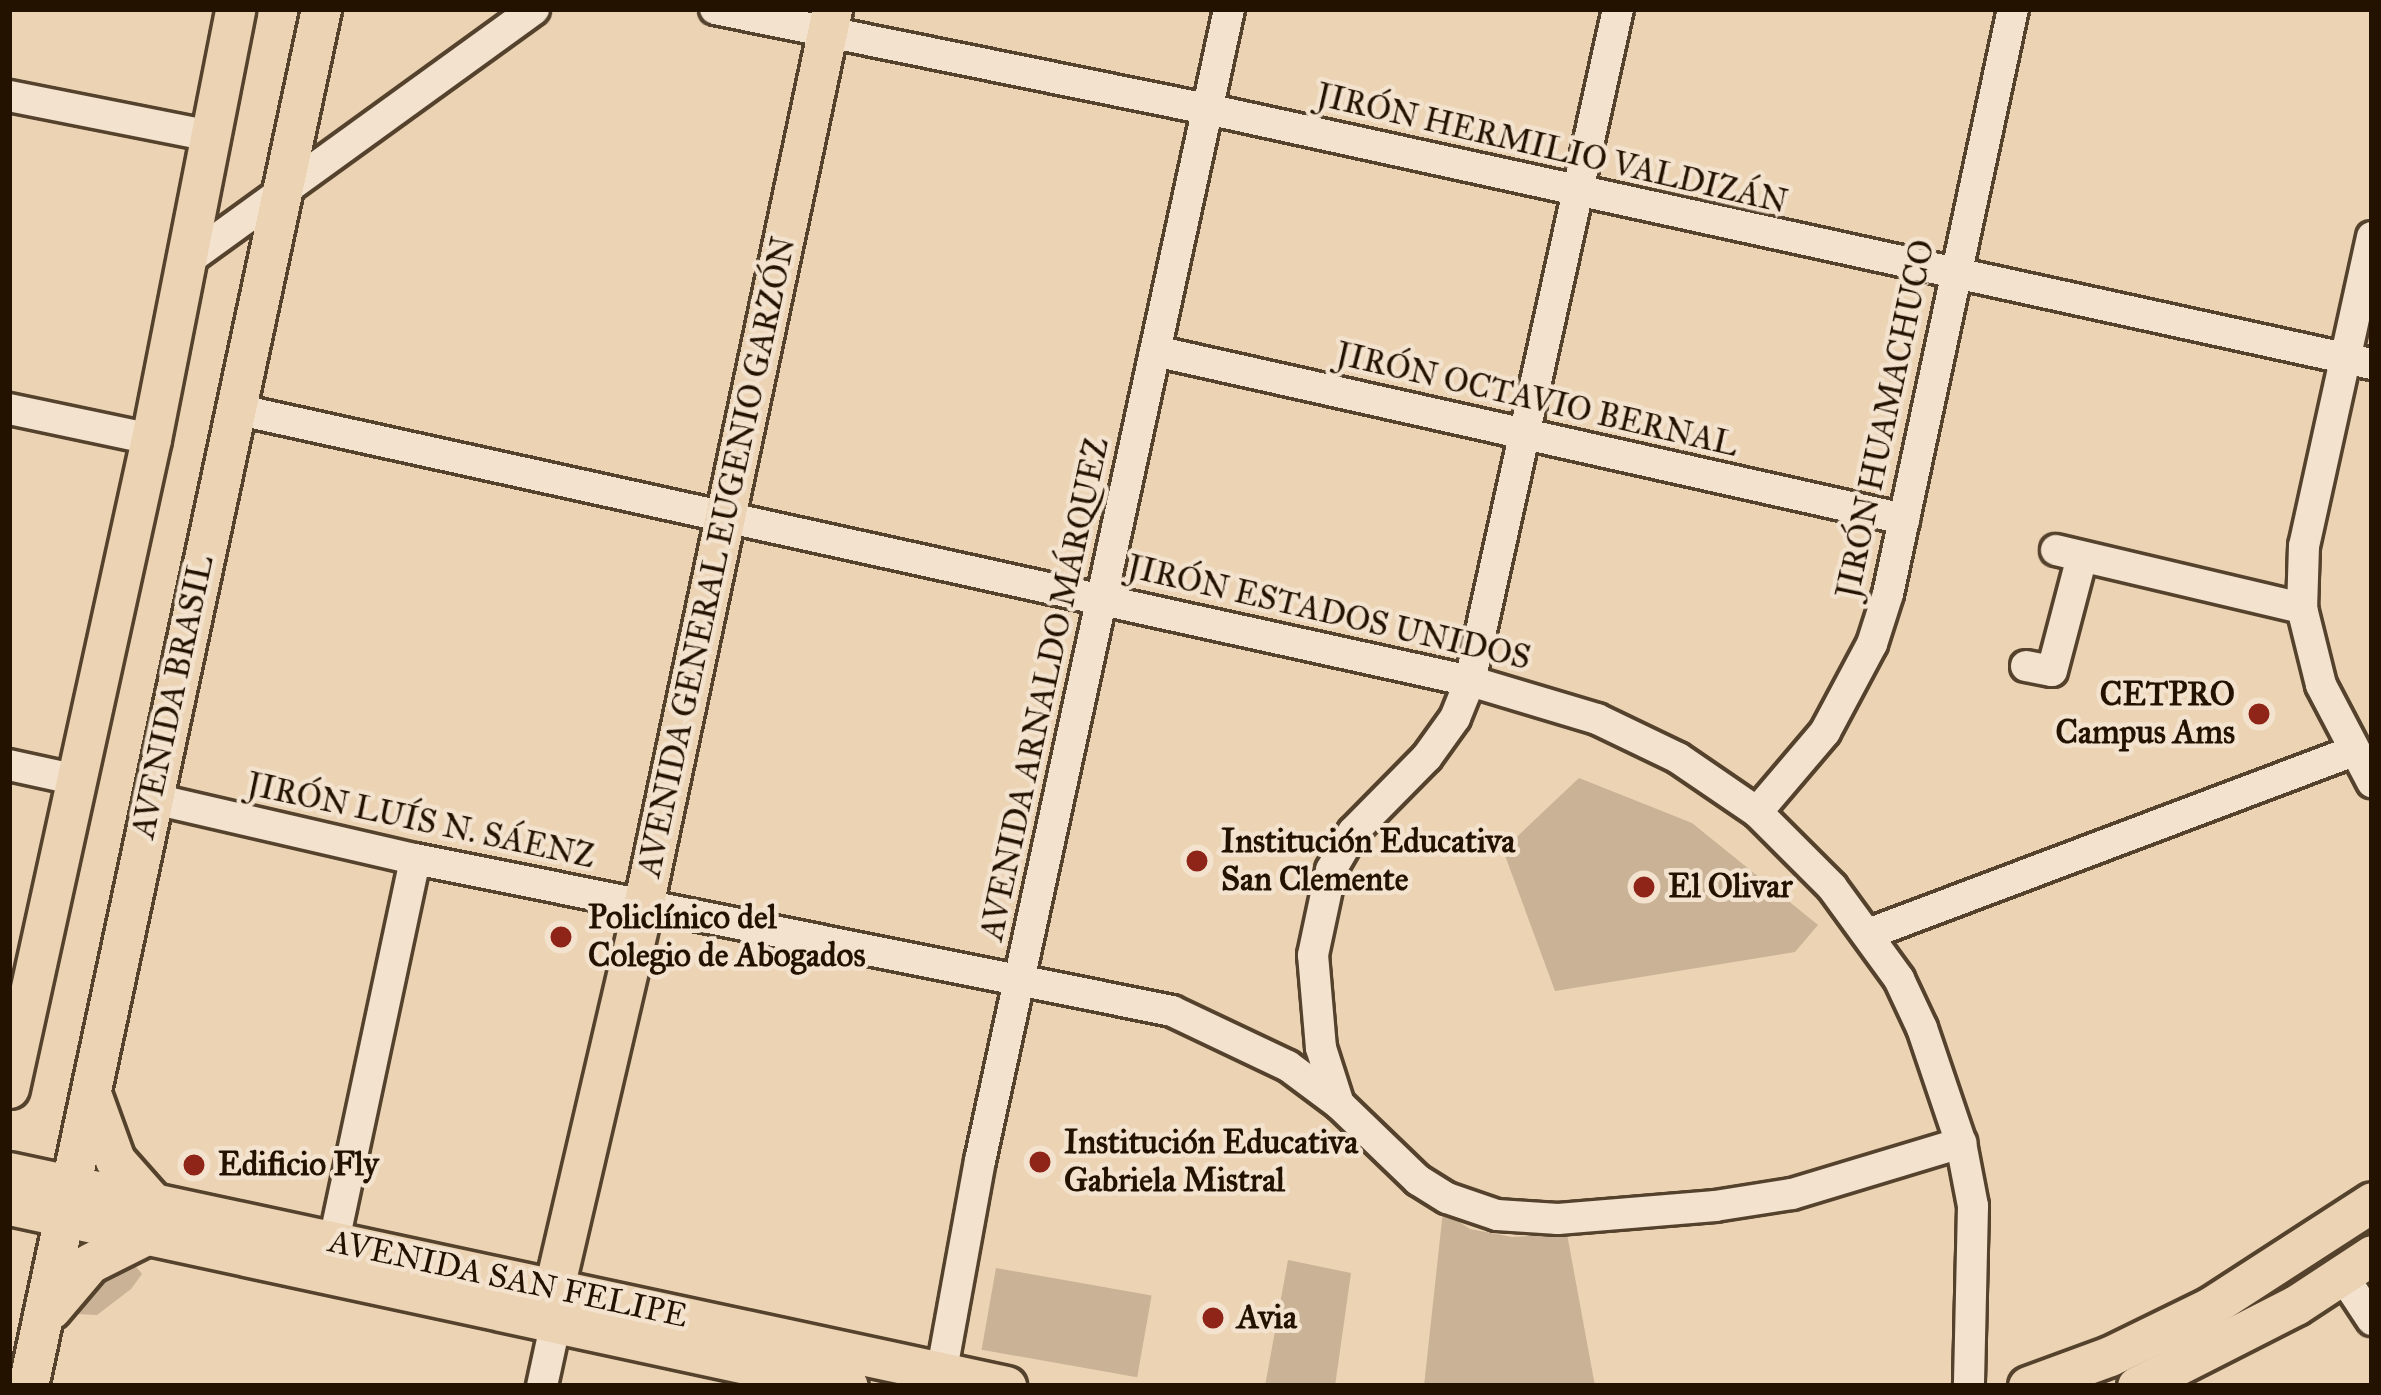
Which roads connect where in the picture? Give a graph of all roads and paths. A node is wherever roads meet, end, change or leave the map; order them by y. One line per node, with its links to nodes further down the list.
1 (236, 9): 11 (main road)
2 (321, 9): 13 (main road, AVENIDA BRASIL)
3 (534, 9): 13 (street)
4 (715, 9): 8 (street, JIRÓN HERMILIO VALDIZÁN)
5 (1229, 9): 10 (street, AVENIDA ARNALDO MÁRQUEZ)
6 (1618, 9): 12 (street)
7 (2013, 9): 16 (street, JIRÓN HUAMACHUCO)
8 (830, 21): 10 (street, JIRÓN HERMILIO VALDIZÁN); 23 (main road, AVENIDA GENERAL EUGENIO GARZÓN)
9 (9, 96): 11 (street)
10 (1207, 109): 12 (street, JIRÓN HERMILIO VALDIZÁN); 17 (street, AVENIDA ARNALDO MÁRQUEZ)
11 (211, 136): 15 (main road)
12 (1577, 190): 16 (street, JIRÓN HERMILIO VALDIZÁN); 21 (street)
13 (282, 191): 15 (street); 20 (main road, AVENIDA BRASIL)
14 (2372, 237): 18 (street)
15 (185, 262): 22 (main road)
16 (1952, 275): 18 (street, JIRÓN HERMILIO VALDIZÁN); 24 (street, JIRÓN HUAMACHUCO)
17 (1155, 351): 21 (street, JIRÓN OCTAVIO BERNAL); 25 (street, AVENIDA ARNALDO MÁRQUEZ)
18 (2358, 361): 26 (street)
19 (9, 409): 22 (street)
20 (236, 409): 23 (street, JIRÓN ESTADOS UNIDOS); 33 (main road, AVENIDA BRASIL)
21 (1522, 434): 24 (street, JIRÓN OCTAVIO BERNAL); 28 (street)
22 (151, 439): 31 (main road)
23 (727, 518): 25 (street, JIRÓN ESTADOS UNIDOS); 36 (main road, AVENIDA GENERAL EUGENIO GARZÓN)
24 (1904, 519): 34 (street, JIRÓN HUAMACHUCO)
25 (1102, 596): 28 (street, JIRÓN ESTADOS UNIDOS); 38 (street, AVENIDA ARNALDO MÁRQUEZ)
26 (2302, 608): 27 (street); 29 (street)
27 (2026, 666)
28 (1470, 681): 34 (street, JIRÓN ESTADOS UNIDOS); 41 (street)
29 (2351, 752): 32 (street); 37 (street)
30 (9, 765): 31 (street)
31 (78, 780): 40 (main road)
32 (2372, 782)
33 (150, 798): 35 (street, JIRÓN LUÍS N. SÁENZ); 39 (main road, AVENIDA BRASIL)
34 (1757, 812): 37 (street, JIRÓN ESTADOS UNIDOS)
35 (415, 859): 36 (street, JIRÓN LUÍS N. SÁENZ); 48 (street)
36 (643, 906): 38 (street, JIRÓN LUÍS N. SÁENZ); 50 (main road, AVENIDA GENERAL EUGENIO GARZÓN)
37 (1868, 934): 42 (street, JIRÓN ESTADOS UNIDOS)
38 (1018, 983): 41 (street, JIRÓN LUÍS N. SÁENZ); 54 (street, AVENIDA ARNALDO MÁRQUEZ)
39 (91, 1085): 44 (main road, AVENIDA BRASIL); 47 (main road)
40 (9, 1088)
41 (1339, 1104): 42 (street, JIRÓN LUÍS N. SÁENZ)
42 (1961, 1143): 59 (street, JIRÓN ESTADOS UNIDOS)
43 (9, 1172): 44 (main road, AVENIDA SAN FELIPE)
44 (69, 1202): 46 (main road, AVENIDA SAN FELIPE); 47 (main road, AVENIDA SAN FELIPE); 52 (main road, AVENIDA BRASIL)
45 (2372, 1202): 60 (main road)
46 (9, 1204)
47 (150, 1219): 48 (main road, AVENIDA SAN FELIPE); 50 (main road, AVENIDA SAN FELIPE); 52 (main road)
48 (334, 1241): 50 (main road, AVENIDA SAN FELIPE)
49 (2357, 1265): 51 (street); 61 (main road)
50 (555, 1305): 53 (main road, AVENIDA SAN FELIPE); 54 (main road, AVENIDA SAN FELIPE); 56 (street, AVENIDA GENERAL EUGENIO GARZÓN)
51 (2372, 1320)
52 (41, 1330): 55 (main road, AVENIDA BRASIL)
53 (736, 1373): 57 (main road, AVENIDA SAN FELIPE)
54 (940, 1380): 58 (main road, AVENIDA SAN FELIPE)
55 (28, 1386)
56 (542, 1386)
57 (848, 1386)
58 (1006, 1386)
59 (1969, 1386)
60 (2028, 1386)
61 (2137, 1386)

